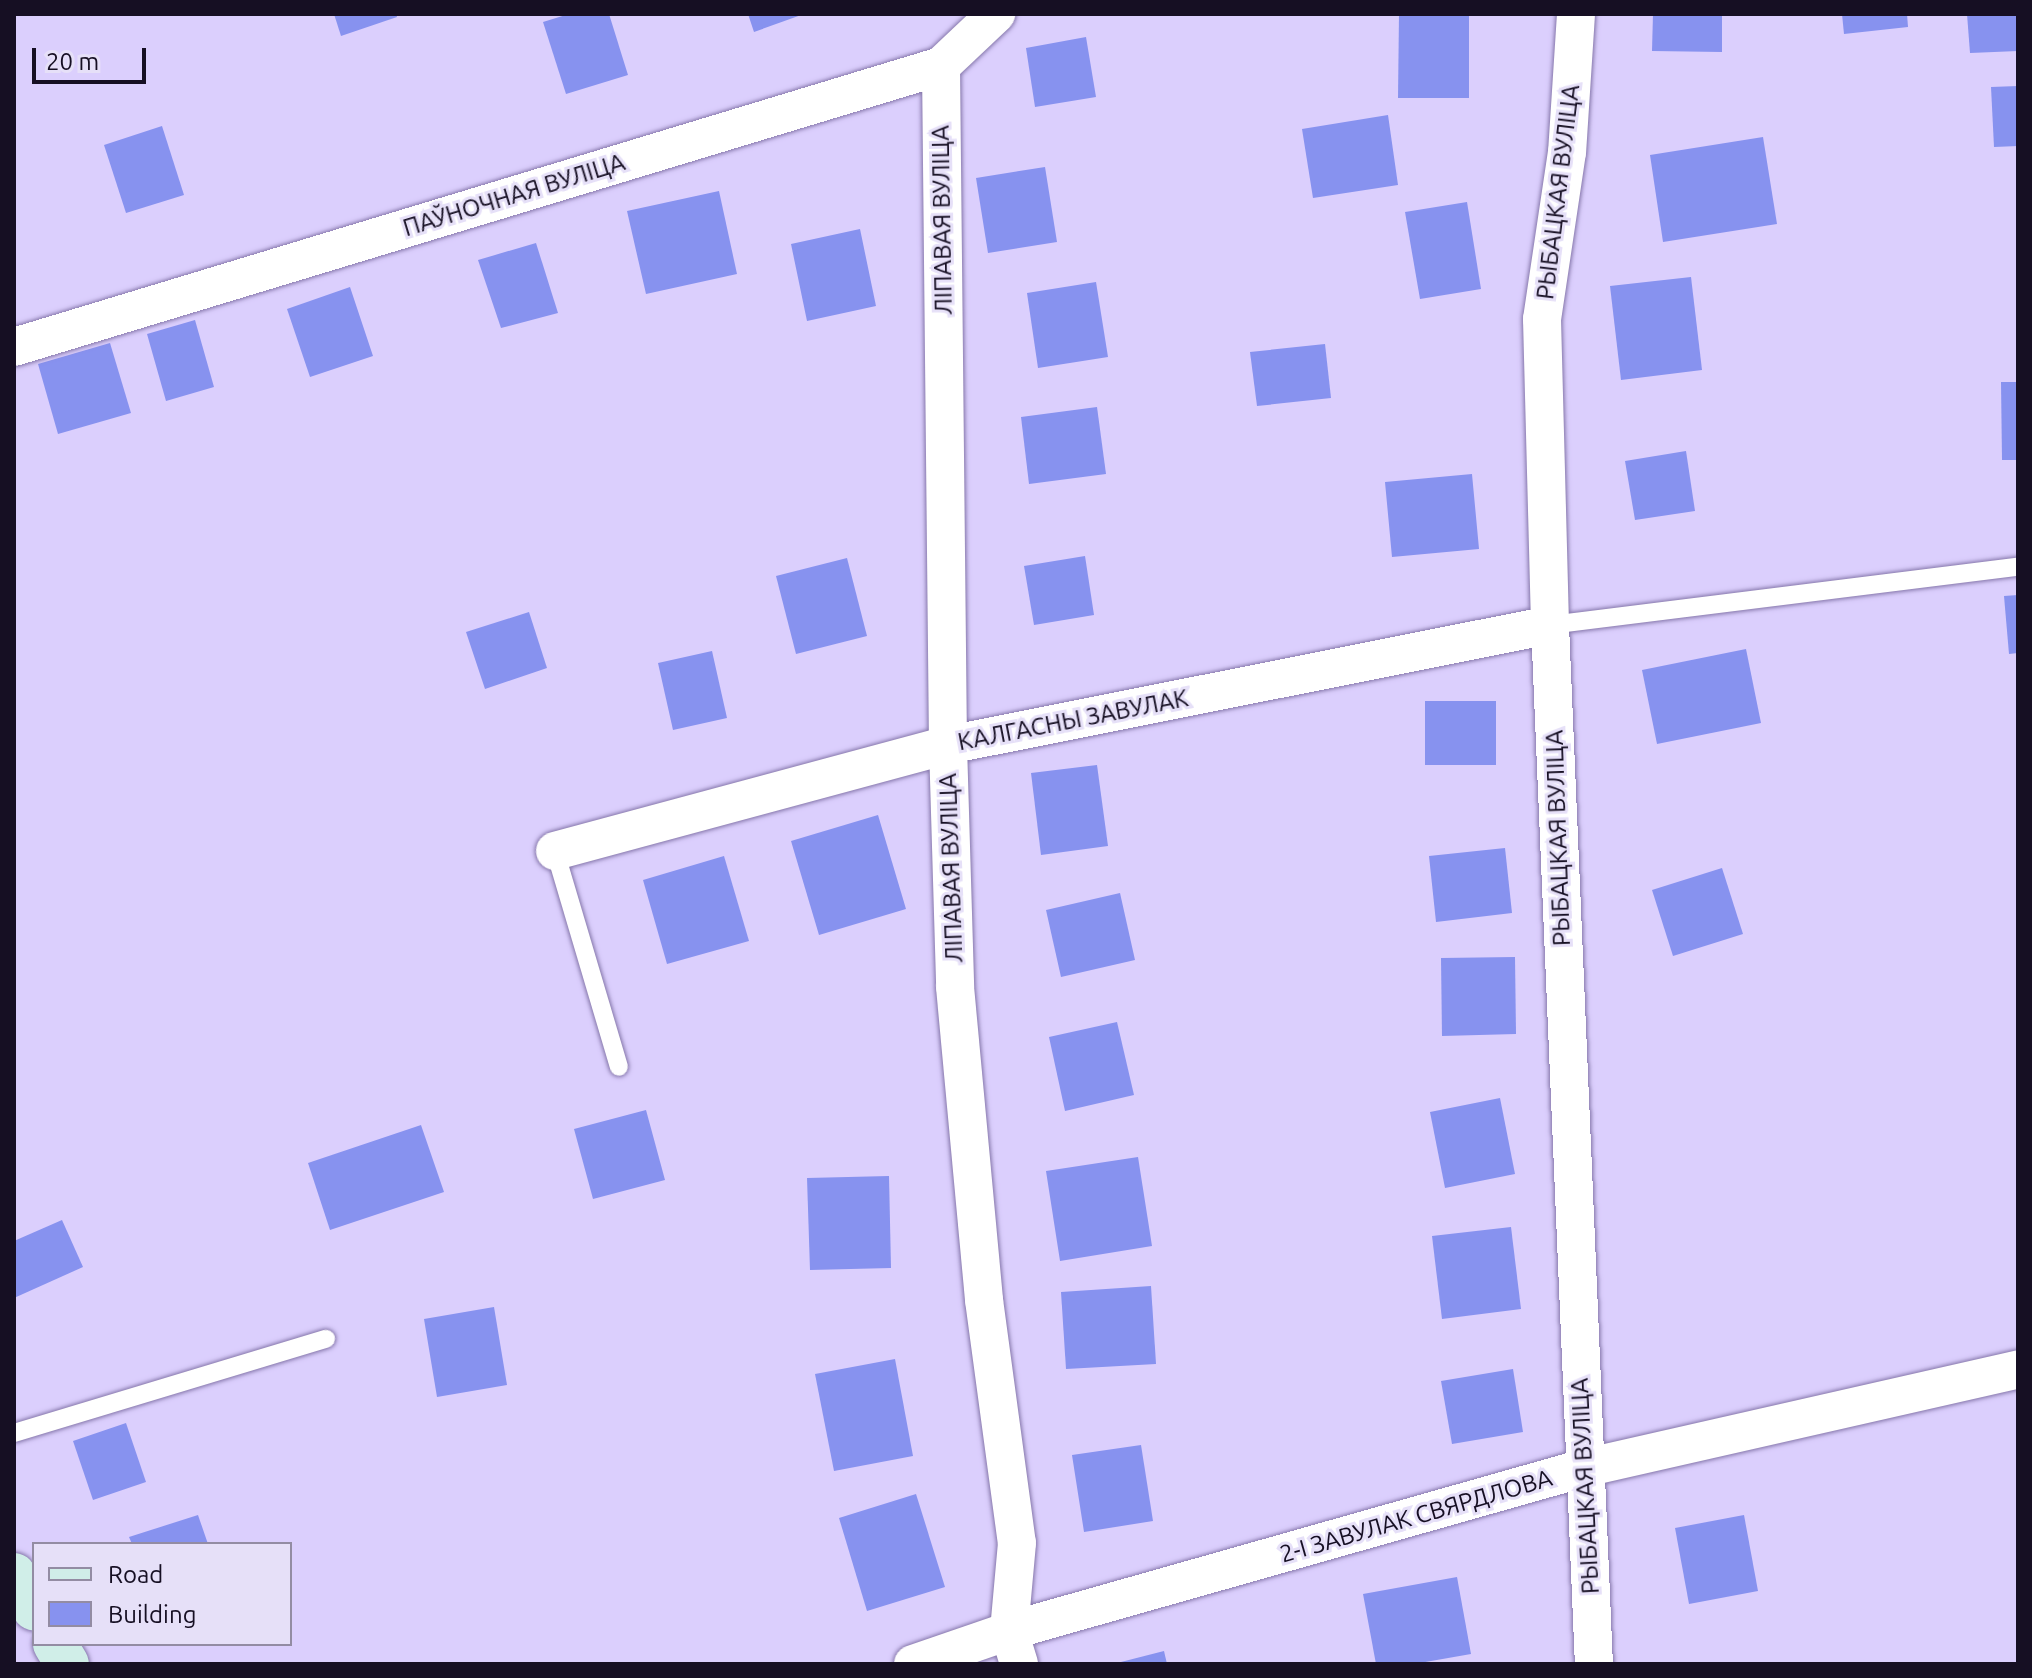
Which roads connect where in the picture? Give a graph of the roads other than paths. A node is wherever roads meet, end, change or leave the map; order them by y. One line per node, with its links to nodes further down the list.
1 (996, 14): 3 (street, ПАЎНОЧНАЯ ВУЛІЦА)
2 (1576, 14): 6 (street, РЫБАЦКАЯ ВУЛІЦА)
3 (941, 66): 4 (street, ПАЎНОЧНАЯ ВУЛІЦА); 7 (street, ЛІПАВАЯ ВУЛІЦА)
4 (14, 347)
5 (2018, 567): 6 (lane)
6 (1550, 625): 7 (street, КАЛГАСНЫ ЗАВУЛАК); 13 (street, РЫБАЦКАЯ ВУЛІЦА)
7 (948, 745): 8 (street, КАЛГАСНЫ ЗАВУЛАК); 17 (street, ЛІПАВАЯ ВУЛІЦА)
8 (555, 851): 9 (lane)
9 (619, 1067)
10 (326, 1339): 12 (lane)
11 (2018, 1369): 13 (street, 2-І ЗАВУЛАК СВЯРДЛОВА)
12 (14, 1433)
13 (1584, 1468): 17 (street, 2-І ЗАВУЛАК СВЯРДЛОВА); 20 (street, РЫБАЦКАЯ ВУЛІЦА)
14 (14, 1575): 15 (main road)
15 (32, 1605)
16 (56, 1646): 18 (main road)
17 (1014, 1648): 19 (street, 2-І ЗАВУЛАК СВЯРДЛОВА)
18 (67, 1664)
19 (913, 1664)
20 (1594, 1664)

